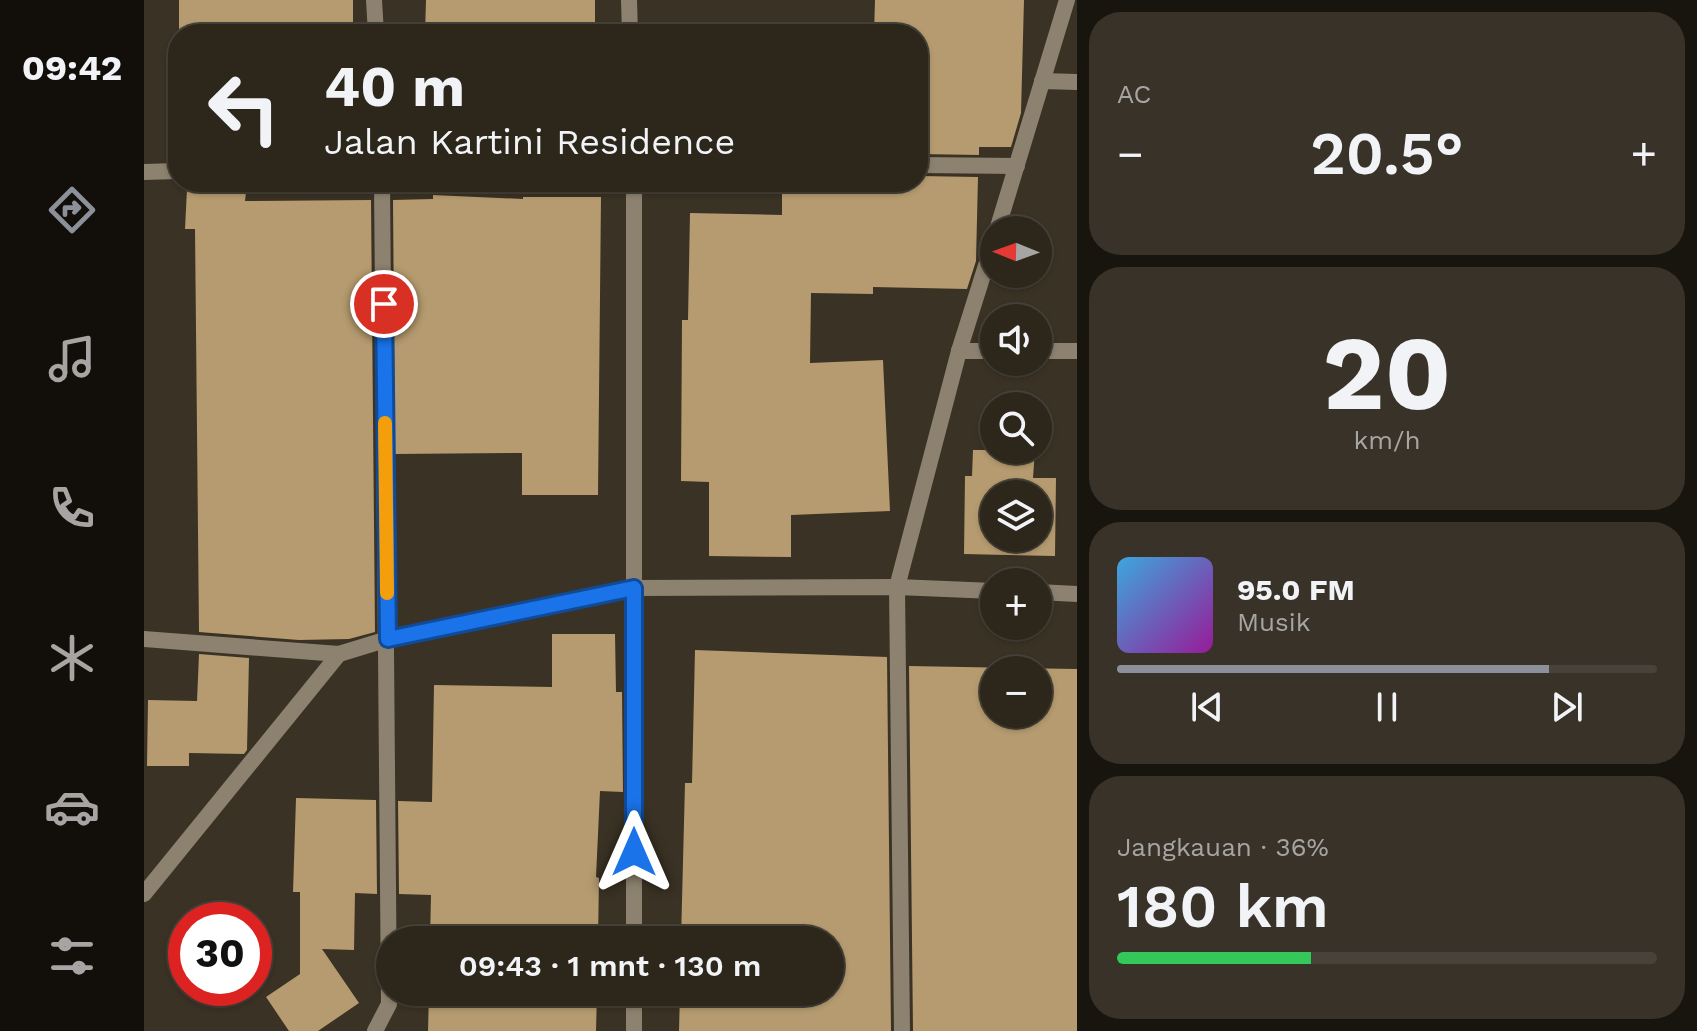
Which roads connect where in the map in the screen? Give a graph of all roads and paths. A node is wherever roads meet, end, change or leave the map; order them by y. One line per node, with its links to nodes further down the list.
1 (374, 0): 4 (street)
2 (629, 0): 5 (street)
3 (1067, 0): 6 (street)
4 (375, 24)
5 (630, 24)
6 (1042, 81): 7 (street); 9 (street)
7 (1077, 82)
8 (928, 165): 9 (street)
9 (1017, 166): 14 (street)
10 (168, 171): 11 (street)
11 (144, 172)
12 (382, 192): 26 (street)
13 (634, 192): 21 (street)
14 (1001, 216)
15 (980, 284): 16 (street)
16 (959, 351): 17 (street); 20 (street)
17 (980, 351)
18 (1052, 351): 19 (street)
19 (1077, 351)
20 (897, 587): 21 (street); 22 (street); 33 (street)
21 (634, 588): 26 (street); 29 (street)
22 (980, 590)
23 (1052, 593): 24 (street)
24 (1077, 594)
25 (144, 639): 27 (street)
26 (388, 639): 27 (street); 31 (street)
27 (339, 654): 28 (street)
28 (144, 894)
29 (634, 926)
30 (634, 1006): 32 (street)
31 (375, 1031)
32 (634, 1031)
33 (902, 1031)

